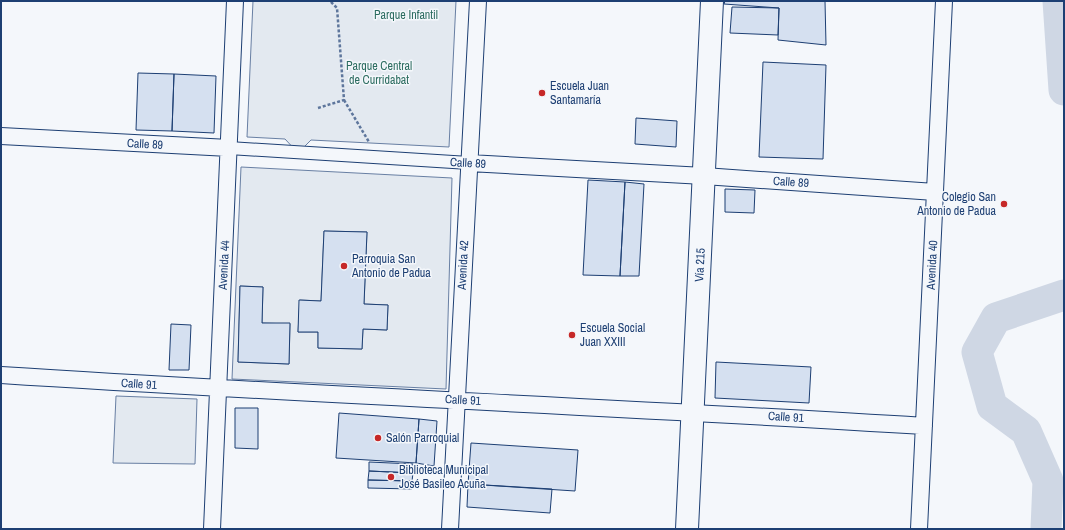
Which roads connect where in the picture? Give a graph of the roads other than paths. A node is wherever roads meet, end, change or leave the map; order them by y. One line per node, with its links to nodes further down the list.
1 (235, 1): 6 (street, Avenida 44)
2 (478, 1): 7 (street, Avenida 42)
3 (712, 1): 8 (main road, Vía 215)
4 (944, 1): 9 (street, Avenida 40)
5 (1, 136): 6 (street, Calle 89)
6 (229, 148): 7 (street, Calle 89); 11 (street, Avenida 44)
7 (469, 163): 8 (street, Calle 89); 12 (street, Avenida 42)
8 (704, 176): 9 (street, Calle 89); 13 (main road, Vía 215)
9 (935, 192): 14 (street, Avenida 40)
10 (1, 376): 11 (street, Calle 91)
11 (218, 389): 12 (street, Calle 91); 15 (street, Avenida 44)
12 (456, 400): 13 (street, Calle 91); 16 (street, Avenida 42)
13 (693, 411): 14 (street, Calle 91); 17 (main road, Vía 215)
14 (924, 426): 18 (street, Avenida 40)
15 (212, 529)
16 (450, 529)
17 (687, 529)
18 (920, 529)

